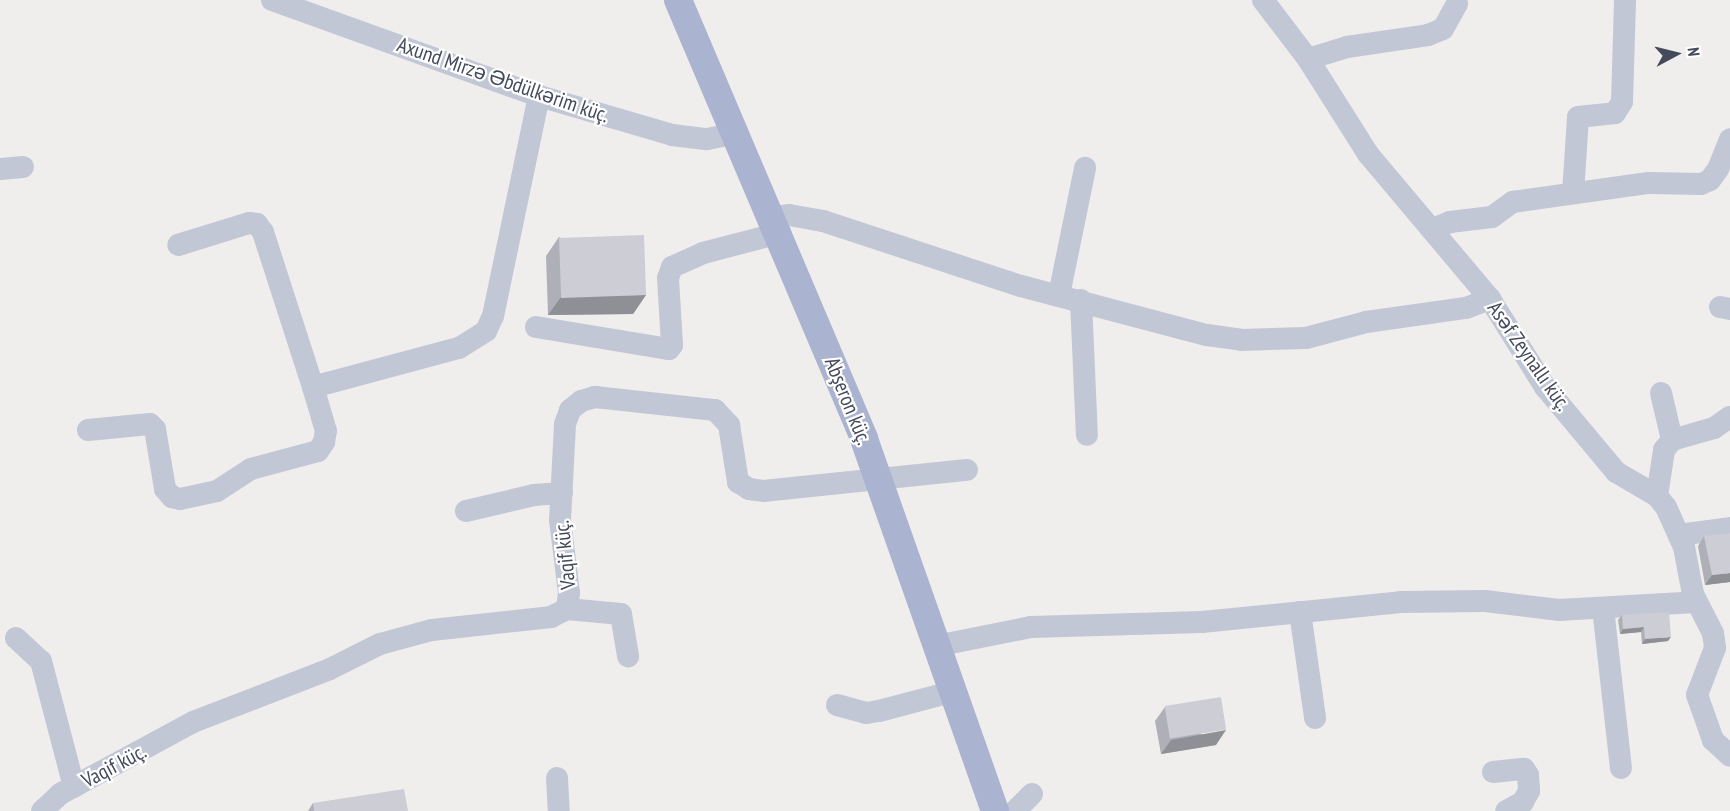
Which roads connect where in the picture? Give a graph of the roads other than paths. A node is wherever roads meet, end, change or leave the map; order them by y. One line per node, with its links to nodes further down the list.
1 (272, 0): 7 (street, Axund Mirzə Əbdülkərim küç.)
2 (678, 0): 8 (main road, Abşeron küç.)
3 (1263, 0): 6 (street, Asəf Zeynallı küç.)
4 (1625, 0): 13 (street)
5 (1457, 4): 6 (street)
6 (1308, 59): 15 (street, Asəf Zeynallı küç.)
7 (539, 96): 8 (street, Axund Mirzə Əbdülkərim küç.); 21 (street)
8 (736, 133): 14 (main road, Abşeron küç.)
9 (1730, 139): 13 (street)
10 (23, 167): 12 (street)
11 (1084, 168): 17 (street)
12 (0, 169)
13 (1573, 193): 15 (street)
14 (776, 225): 17 (street); 20 (street); 28 (main road, Abşeron küç.)
15 (1432, 229): 18 (street, Asəf Zeynallı küç.)
16 (178, 245): 21 (street)
17 (1059, 296): 19 (street)
18 (1490, 299): 19 (street); 30 (street, Asəf Zeynallı küç.)
19 (1082, 300): 25 (street)
20 (536, 327)
21 (313, 387): 24 (street)
22 (1661, 393): 26 (street)
23 (1730, 417): 26 (street)
24 (88, 430)
25 (1087, 435)
26 (1672, 440): 30 (street)
27 (967, 470): 28 (street, Vaqif küç.)
28 (879, 480): 29 (street, Vaqif küç.); 39 (main road, Abşeron küç.)
29 (562, 493): 31 (street); 35 (street, Vaqif küç.)
30 (1657, 496): 33 (street)
31 (466, 511)
32 (1730, 528): 33 (street)
33 (1679, 535): 34 (street)
34 (1696, 602): 36 (street); 44 (street)
35 (567, 609): 40 (street); 48 (street, Vaqif küç.)
36 (1603, 609): 37 (street); 45 (street)
37 (1300, 612): 39 (street); 43 (street)
38 (16, 638): 48 (street)
39 (936, 646): 41 (main road, Abşeron küç.)
40 (628, 656)
41 (951, 692): 42 (street); 52 (main road, Abşeron küç.)
42 (837, 705)
43 (1315, 718)
44 (1730, 756)
45 (1621, 768)
46 (1493, 772): 54 (street)
47 (557, 778): 51 (street)
48 (74, 787): 50 (street, Vaqif küç.)
49 (1032, 794): 53 (street)
50 (42, 811)
51 (559, 811)
52 (995, 811)
53 (1015, 811)
54 (1506, 811)

